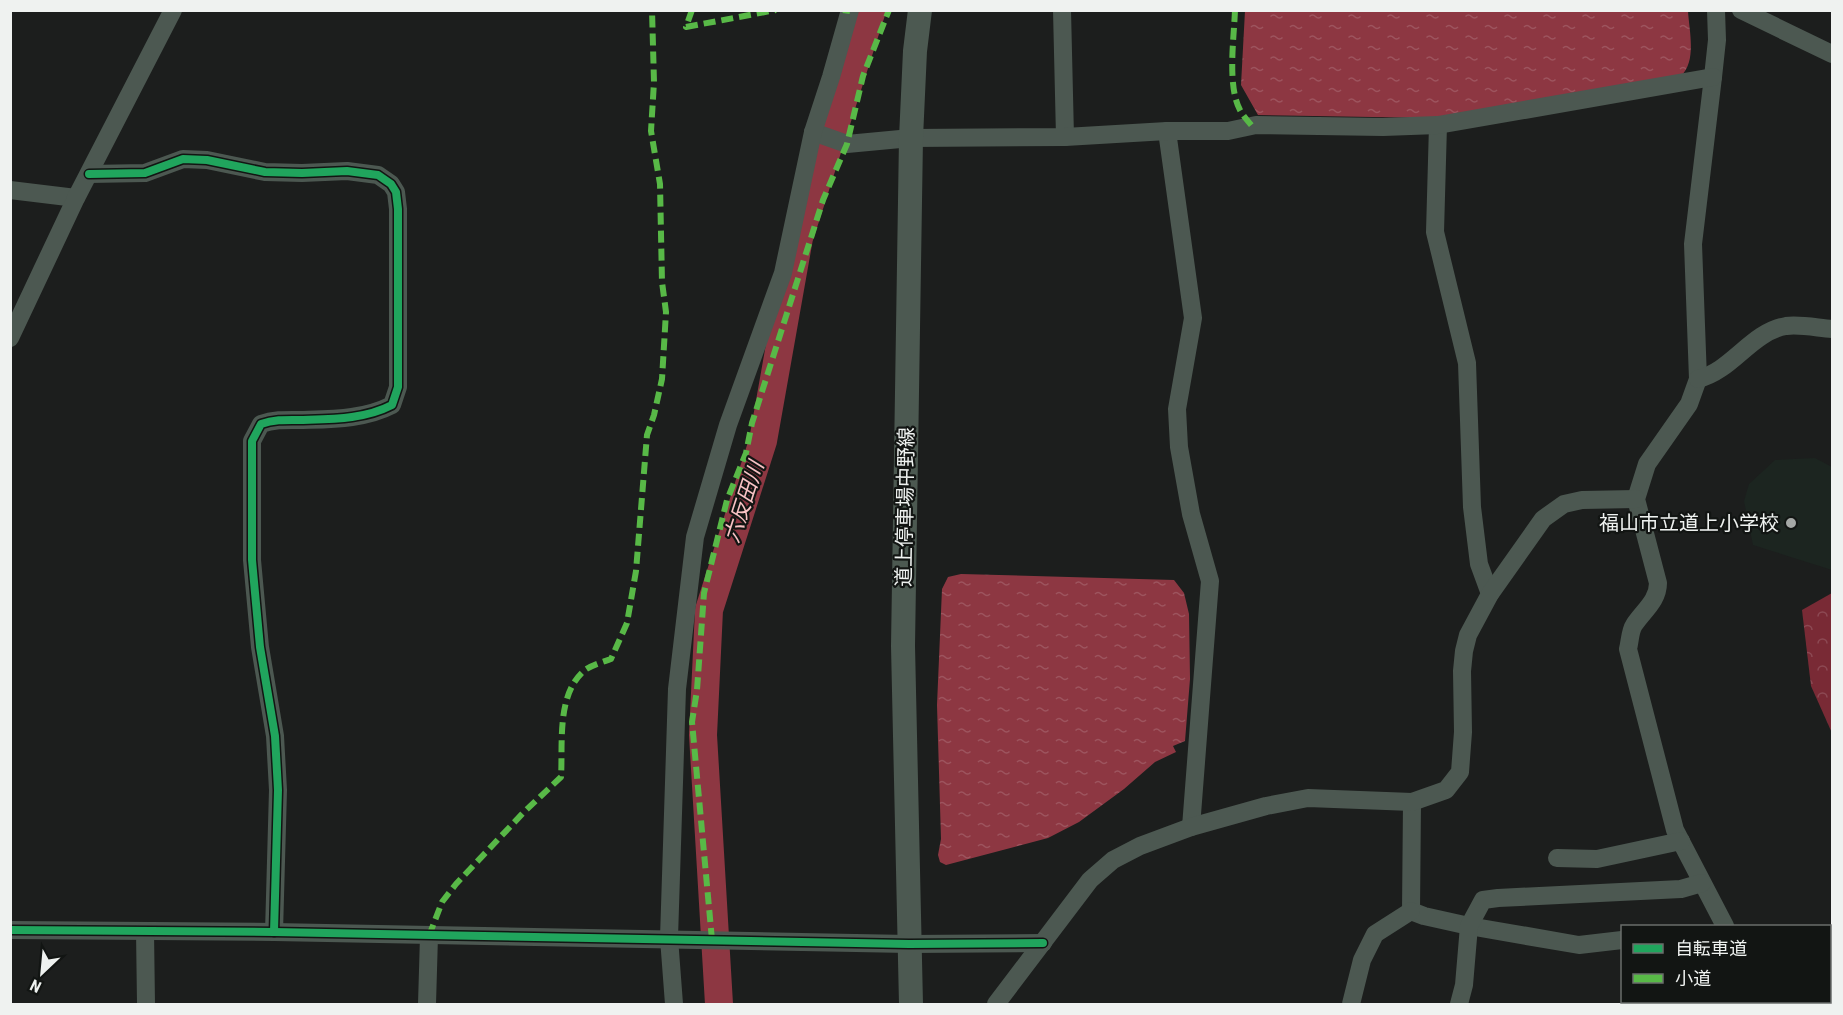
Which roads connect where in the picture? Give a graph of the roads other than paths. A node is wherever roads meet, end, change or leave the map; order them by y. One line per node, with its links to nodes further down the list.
1 (173, 10): 14 (street)
2 (850, 10): 11 (street)
3 (920, 10): 13 (main road, 道上停車場中野線)
4 (1062, 10): 12 (street)
5 (1716, 10): 8 (street)
6 (1741, 10): 7 (street)
7 (1833, 54)
8 (1713, 77): 9 (street); 19 (street)
9 (1438, 125): 10 (street); 21 (street)
10 (1167, 131): 12 (street); 23 (street)
11 (813, 132): 13 (street); 34 (street)
12 (1065, 137): 13 (street)
13 (911, 138): 37 (main road, 道上停車場中野線)
14 (89, 174): 16 (street); 32 (street)
15 (10, 190): 16 (street)
16 (76, 198): 18 (street)
17 (1833, 328): 19 (street)
18 (10, 338)
19 (1698, 379): 20 (street)
20 (1636, 499): 21 (street); 24 (street)
21 (1490, 594): 22 (street)
22 (1412, 802): 23 (street); 27 (street)
23 (1191, 827): 36 (street)
24 (1681, 841): 25 (street); 26 (street)
25 (1557, 858)
26 (1702, 883): 28 (street); 29 (street)
27 (1410, 911): 29 (street); 43 (street)
28 (1721, 925)
29 (1468, 926): 35 (street); 44 (street)
30 (10, 930): 31 (street)
31 (145, 931): 32 (street); 38 (street)
32 (274, 932): 33 (street)
33 (429, 936): 34 (street); 39 (street)
34 (674, 939): 37 (street); 40 (street)
35 (1621, 940)
36 (1043, 943): 37 (street); 42 (street)
37 (909, 944): 41 (main road, 道上停車場中野線)
38 (146, 1005)
39 (427, 1005)
40 (674, 1005)
41 (911, 1005)
42 (996, 1005)
43 (1351, 1005)
44 (1460, 1005)

